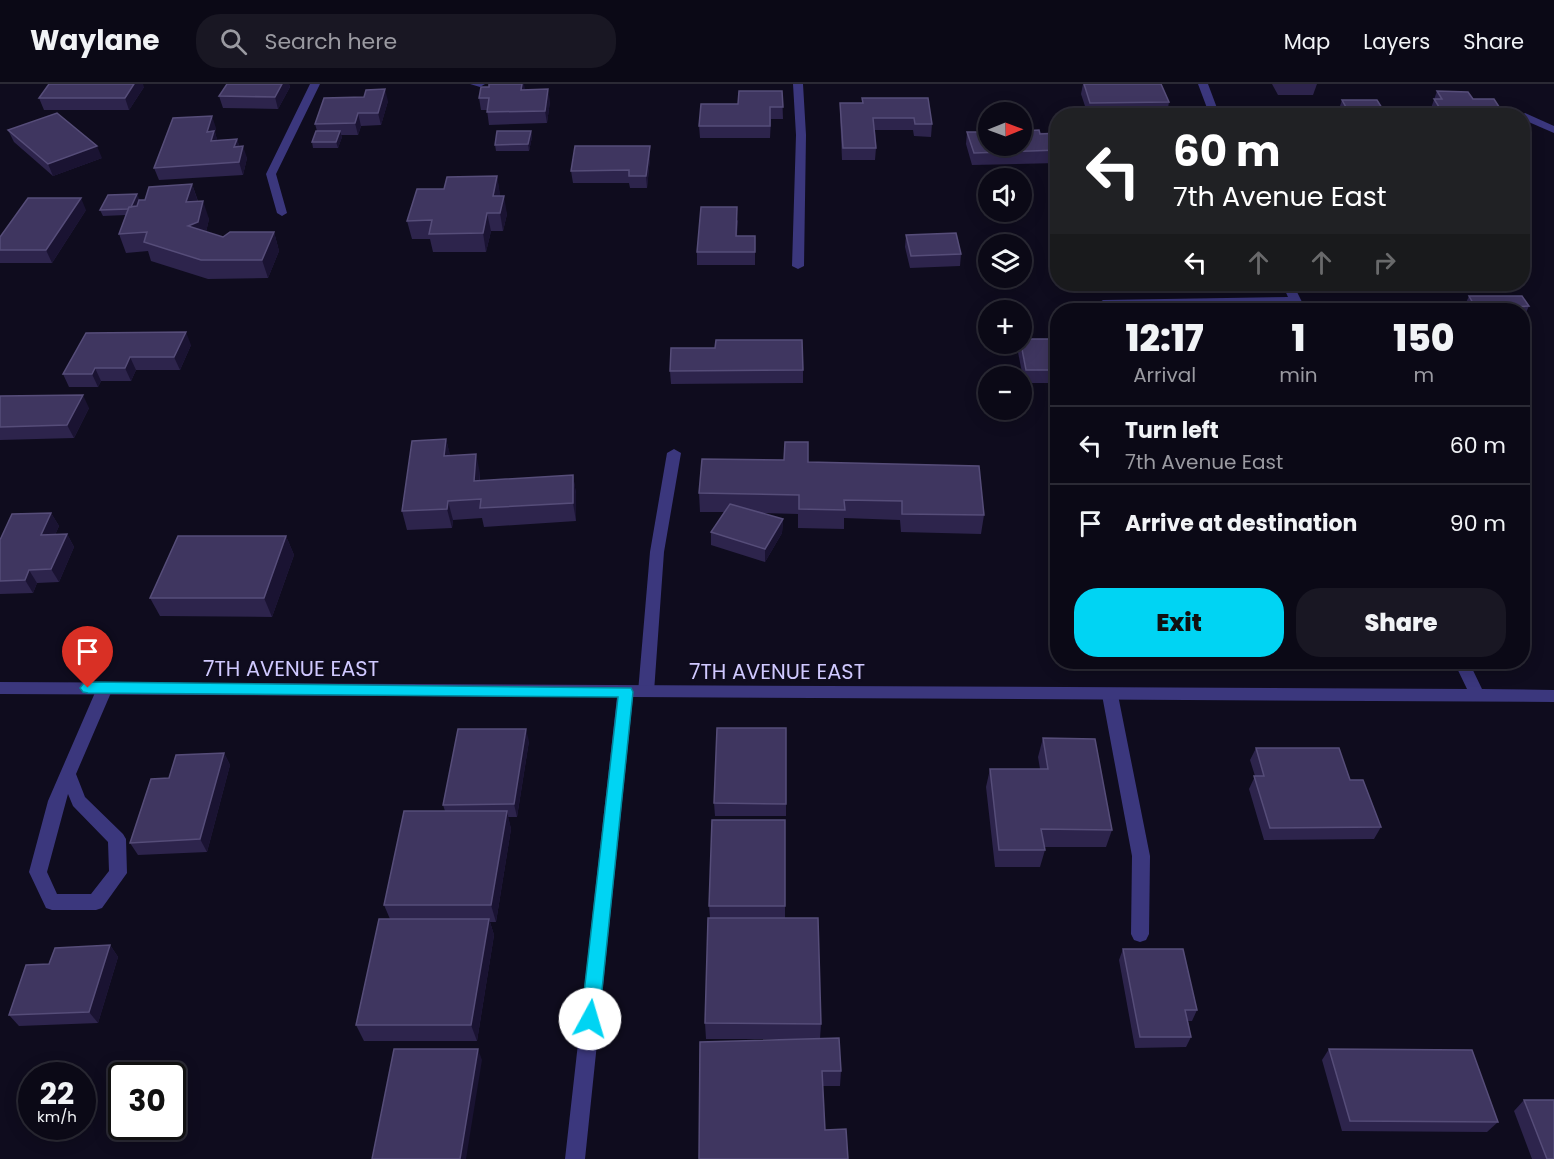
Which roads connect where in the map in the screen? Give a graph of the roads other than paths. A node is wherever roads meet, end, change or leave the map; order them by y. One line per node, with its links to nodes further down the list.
1 (315, 84): 7 (street)
2 (798, 84): 8 (street)
3 (1203, 84): 4 (street)
4 (1212, 108)
5 (1530, 118): 6 (street)
6 (1554, 130)
7 (282, 213)
8 (798, 266)
9 (674, 453): 14 (street)
10 (1465, 669): 17 (street)
11 (0, 688): 12 (street, 7TH AVENUE EAST)
12 (105, 688): 13 (street, 7TH AVENUE EAST); 18 (street)
13 (626, 692): 14 (street, 7TH AVENUE EAST); 20 (street)
14 (646, 692): 15 (street, 7TH AVENUE EAST)
15 (1110, 695): 17 (street, 7TH AVENUE EAST); 19 (street)
16 (1554, 696): 17 (street, 7TH AVENUE EAST)
17 (1478, 697)
18 (67, 773): 18 (street)
19 (1140, 934)
20 (575, 1159)

